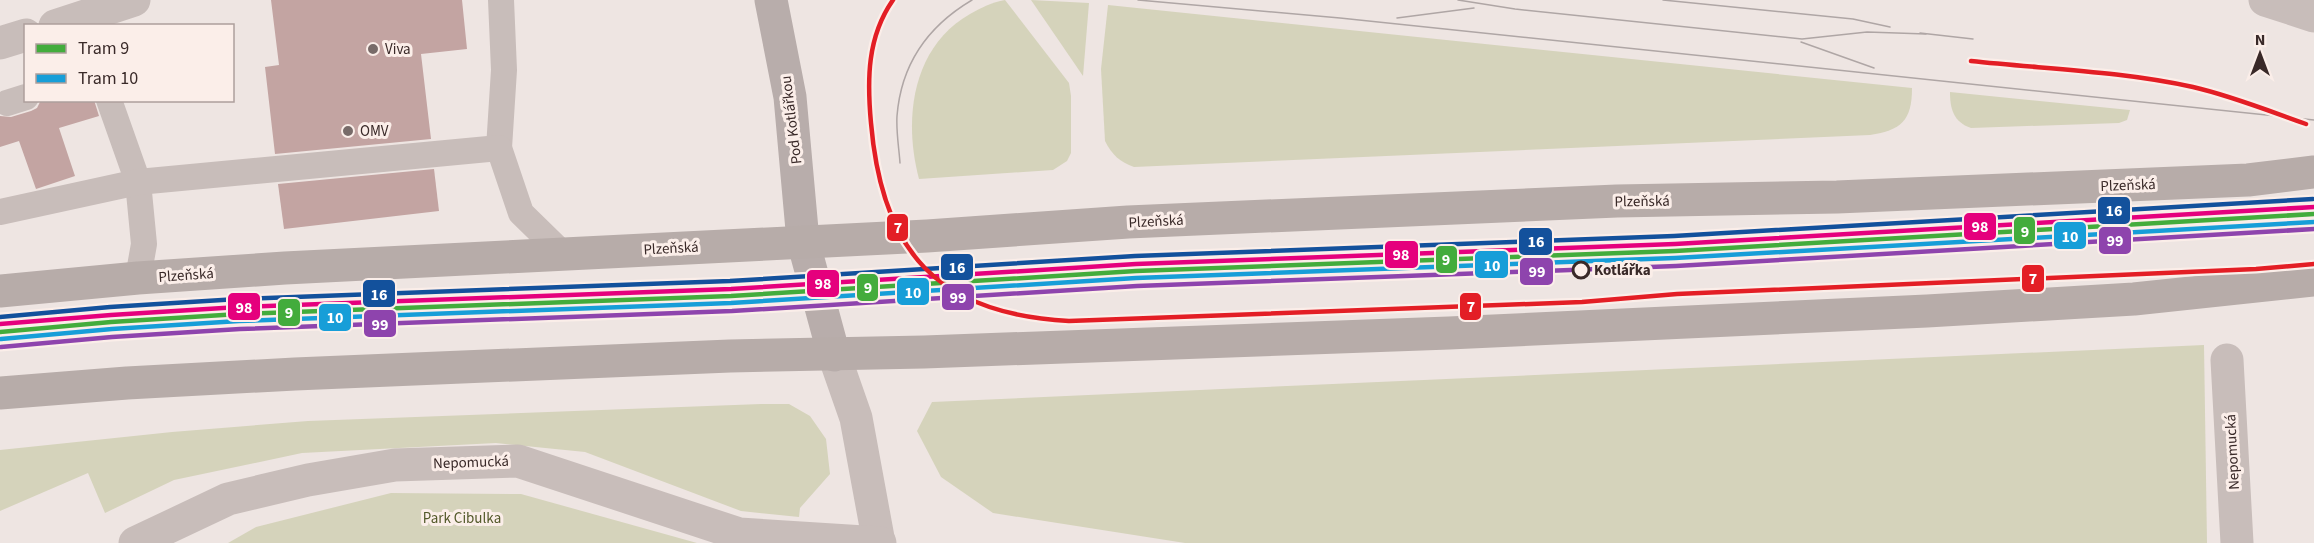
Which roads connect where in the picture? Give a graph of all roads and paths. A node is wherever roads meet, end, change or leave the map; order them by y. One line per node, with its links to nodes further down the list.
1 (134, 0): 6 (street)
2 (501, 0): 10 (lane)
3 (771, 0): 14 (street, Pod Kotlářkou)
4 (2265, 0): 5 (street)
5 (2314, 16)
6 (61, 24)
7 (24, 36): 8 (street)
8 (0, 44)
9 (110, 102): 12 (lane)
10 (498, 148): 12 (lane); 15 (lane)
11 (2314, 172): 14 (main road, Plzeňská)
12 (138, 182): 13 (lane); 16 (lane)
13 (0, 212)
14 (803, 241): 15 (main road, Plzeňská); 19 (street, Pod Kotlářkou)
15 (563, 254): 16 (main road, Plzeňská)
16 (138, 278): 18 (main road, Plzeňská)
17 (2314, 280): 19 (main road)
18 (0, 291)
19 (834, 355): 21 (main road); 23 (street)
20 (2228, 360): 24 (street, Nepomucká)
21 (0, 393)
22 (135, 543): 23 (street, Nepomucká)
23 (880, 543)
24 (2237, 543)

